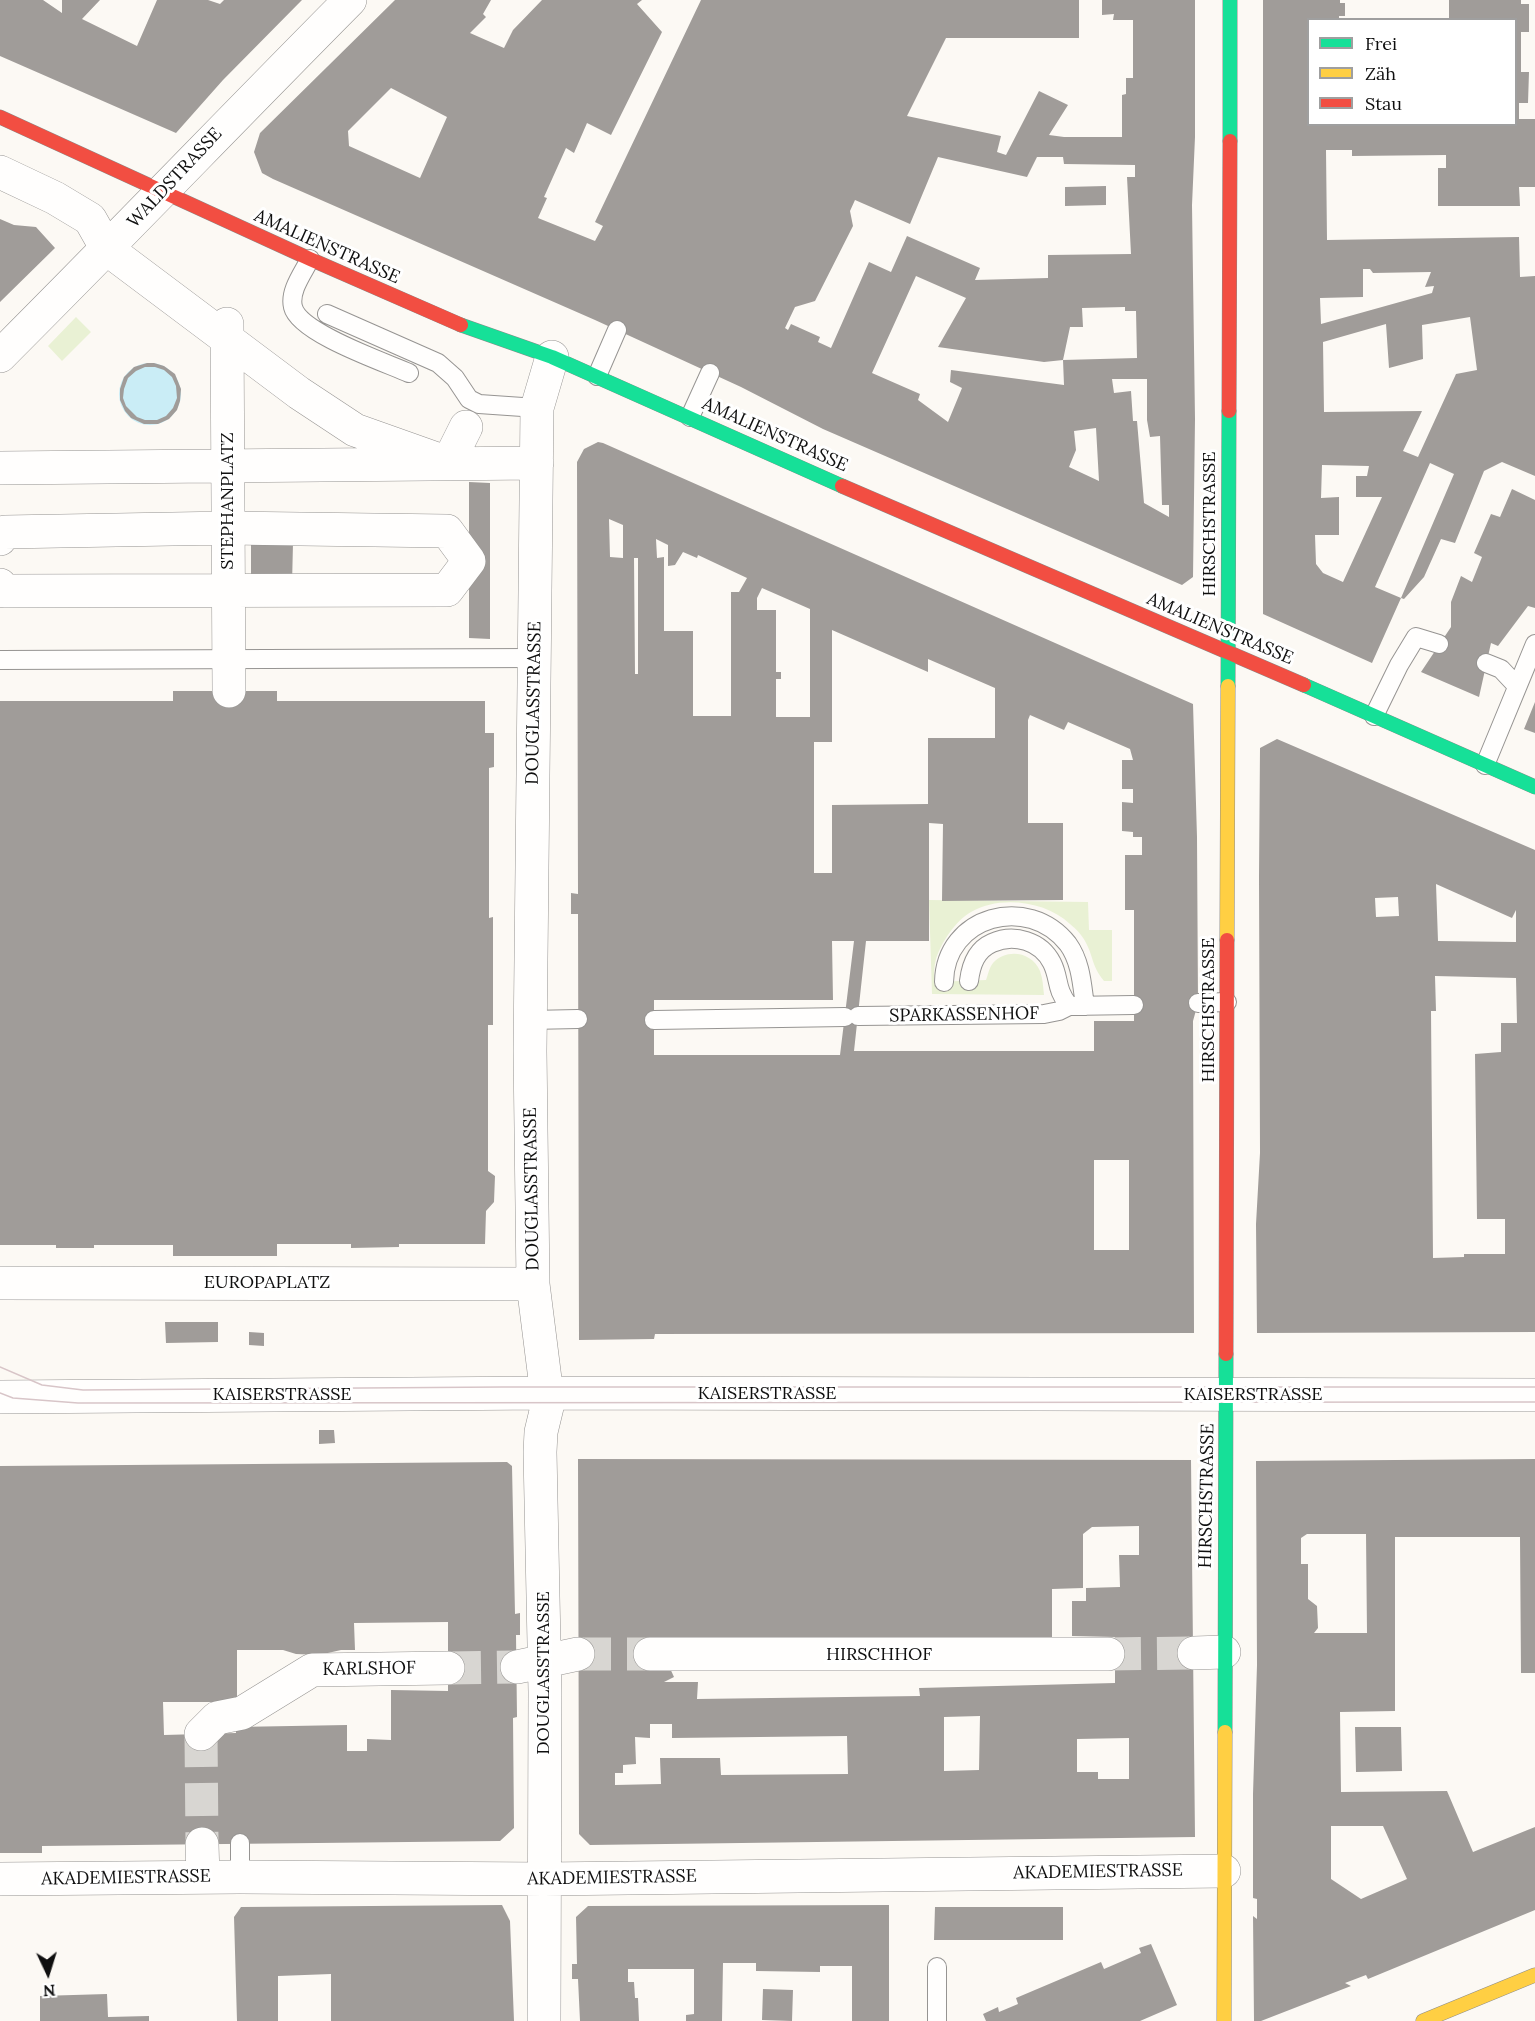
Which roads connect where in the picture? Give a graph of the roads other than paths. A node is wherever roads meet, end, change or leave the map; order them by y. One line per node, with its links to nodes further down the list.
1 (350, 0): 5 (street, WALDSTRASSE)
2 (1230, 0): 29 (street, HIRSCHSTRASSE)
3 (0, 117): 5 (street, AMALIENSTRASSE)
4 (0, 172): 6 (street)
5 (163, 191): 6 (street, WALDSTRASSE); 7 (street, AMALIENSTRASSE)
6 (107, 249): 9 (street); 11 (street, WALDSTRASSE)
7 (310, 259): 12 (street, AMALIENSTRASSE); 13 (lane)
8 (327, 314): 16 (lane)
9 (227, 325): 19 (street); 21 (street, STEPHANPLATZ)
10 (617, 330): 15 (lane)
11 (0, 356)
12 (552, 357): 15 (street, AMALIENSTRASSE); 16 (street, DOUGLASSTRASSE)
13 (409, 373)
14 (710, 373): 17 (lane)
15 (597, 376): 17 (street, AMALIENSTRASSE)
16 (537, 408): 20 (street, DOUGLASSTRASSE)
17 (690, 417): 29 (street, AMALIENSTRASSE)
18 (466, 427): 19 (street)
19 (448, 463): 20 (street); 21 (street)
20 (537, 463): 30 (street, DOUGLASSTRASSE)
21 (227, 467): 22 (street); 23 (street, STEPHANPLATZ)
22 (0, 468)
23 (228, 528): 24 (street); 26 (street, STEPHANPLATZ); 26 (street)
24 (0, 539)
25 (0, 585): 26 (street)
26 (228, 592): 33 (street, STEPHANPLATZ)
27 (1439, 644): 35 (lane)
28 (1535, 644): 34 (lane)
29 (1228, 652): 35 (street, AMALIENSTRASSE); 40 (street, HIRSCHSTRASSE)
30 (534, 658): 33 (lane); 45 (street, DOUGLASSTRASSE)
31 (0, 660): 33 (lane)
32 (1486, 663): 34 (lane)
33 (229, 675)
34 (1516, 685): 36 (lane)
35 (1374, 716): 36 (street, AMALIENSTRASSE)
36 (1485, 765): 37 (street, AMALIENSTRASSE)
37 (1535, 787)
38 (969, 981): 43 (lane, SPARKASSENHOF)
39 (944, 982): 43 (lane, SPARKASSENHOF)
40 (1227, 1002): 41 (lane); 50 (street, HIRSCHSTRASSE)
41 (1198, 1003)
42 (1134, 1005): 43 (lane, SPARKASSENHOF)
43 (1077, 1006): 46 (lane, SPARKASSENHOF)
44 (578, 1019): 45 (lane)
45 (530, 1020): 48 (street, DOUGLASSTRASSE)
46 (654, 1020)
47 (0, 1283): 48 (street, EUROPAPLATZ)
48 (533, 1284): 49 (street, DOUGLASSTRASSE)
49 (533, 1390): 50 (street, KAISERSTRASSE); 52 (street, KAISERSTRASSE); 56 (street, DOUGLASSTRASSE)
50 (1226, 1395): 51 (street, KAISERSTRASSE); 61 (street, HIRSCHSTRASSE)
51 (1535, 1395)
52 (0, 1397)
53 (578, 1654): 56 (street)
54 (650, 1654): 55 (street, HIRSCHHOF)
55 (1108, 1654)
56 (531, 1664): 65 (street, DOUGLASSTRASSE)
57 (448, 1668): 58 (street, KARLSHOF)
58 (201, 1734)
59 (240, 1843): 63 (lane)
60 (202, 1844): 62 (street)
61 (1224, 1871): 65 (street, AKADEMIESTRASSE); 70 (street, HIRSCHSTRASSE)
62 (202, 1877): 63 (street, AKADEMIESTRASSE); 64 (street, AKADEMIESTRASSE)
63 (240, 1877): 65 (street, AKADEMIESTRASSE)
64 (0, 1879)
65 (544, 1880): 68 (street, DOUGLASSTRASSE)
66 (937, 1967): 69 (lane)
67 (1535, 1975): 71 (street)
68 (544, 2021)
69 (937, 2021)
70 (1224, 2021)
71 (1423, 2021)

